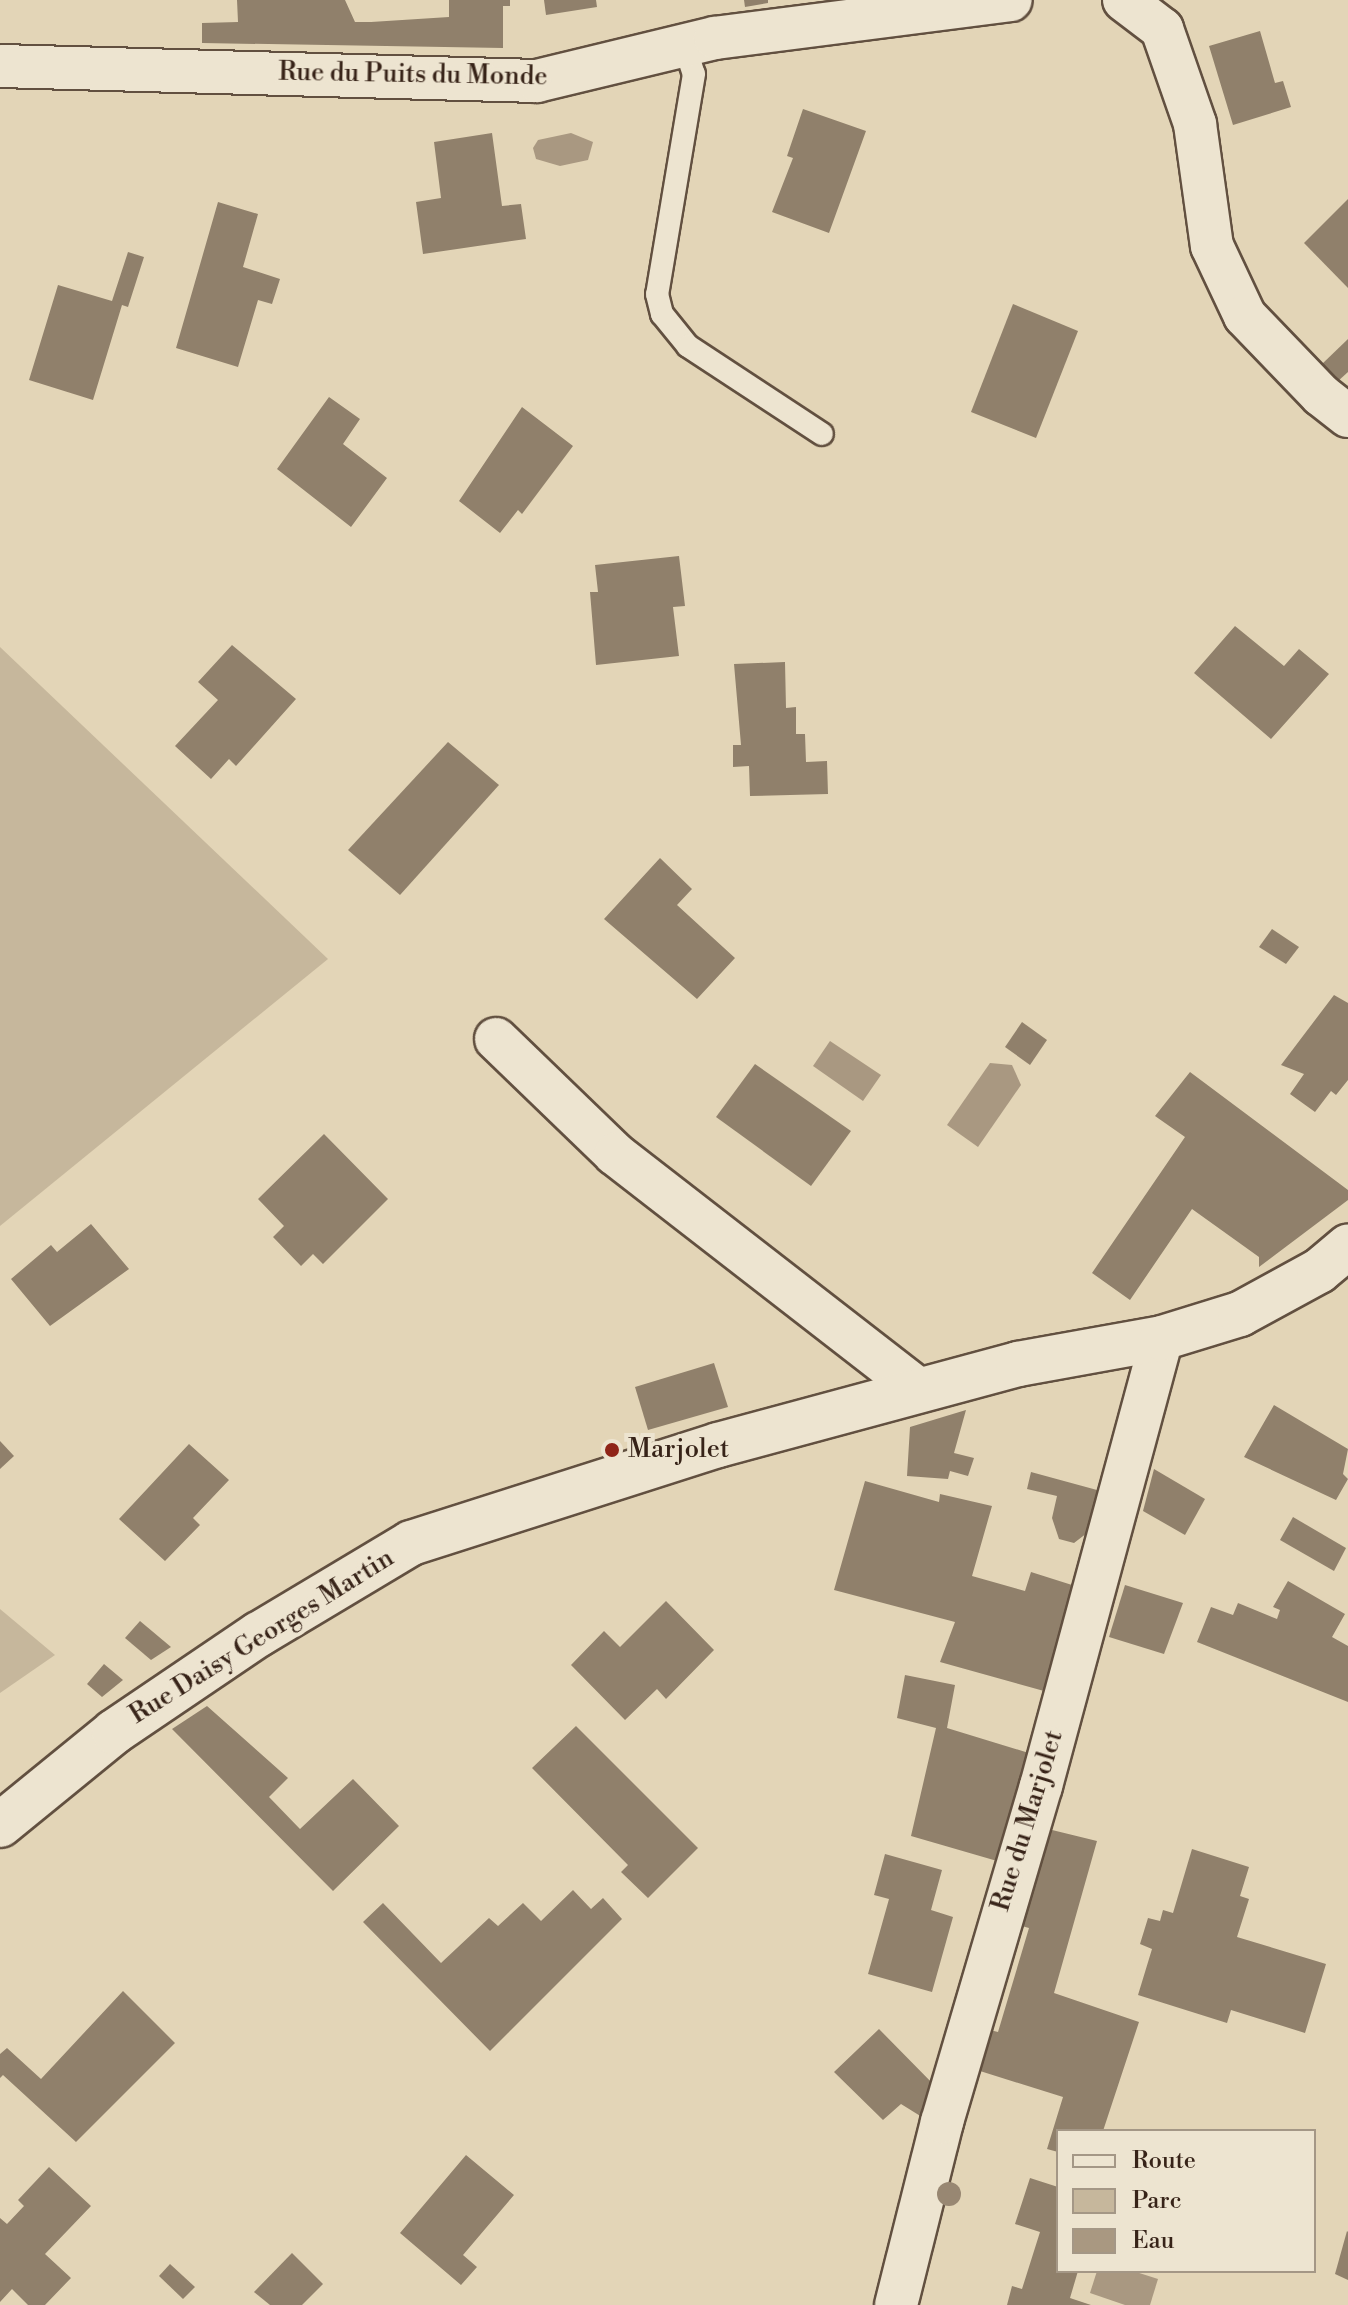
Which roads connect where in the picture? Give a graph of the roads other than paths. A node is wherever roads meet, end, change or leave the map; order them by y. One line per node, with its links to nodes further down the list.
1 (1011, 0): 3 (street, Rue du Puits du Monde)
2 (1124, 0): 5 (street)
3 (685, 47): 4 (street, Rue du Puits du Monde); 6 (lane)
4 (0, 66)
5 (1348, 416)
6 (822, 434)
7 (496, 1039): 10 (street)
8 (1348, 1247): 9 (street, Rue Daisy Georges Martin)
9 (1162, 1338): 10 (street, Rue Daisy Georges Martin); 12 (street, Rue du Marjolet)
10 (919, 1390): 11 (street, Rue Daisy Georges Martin)
11 (0, 1825)
12 (896, 2305)

